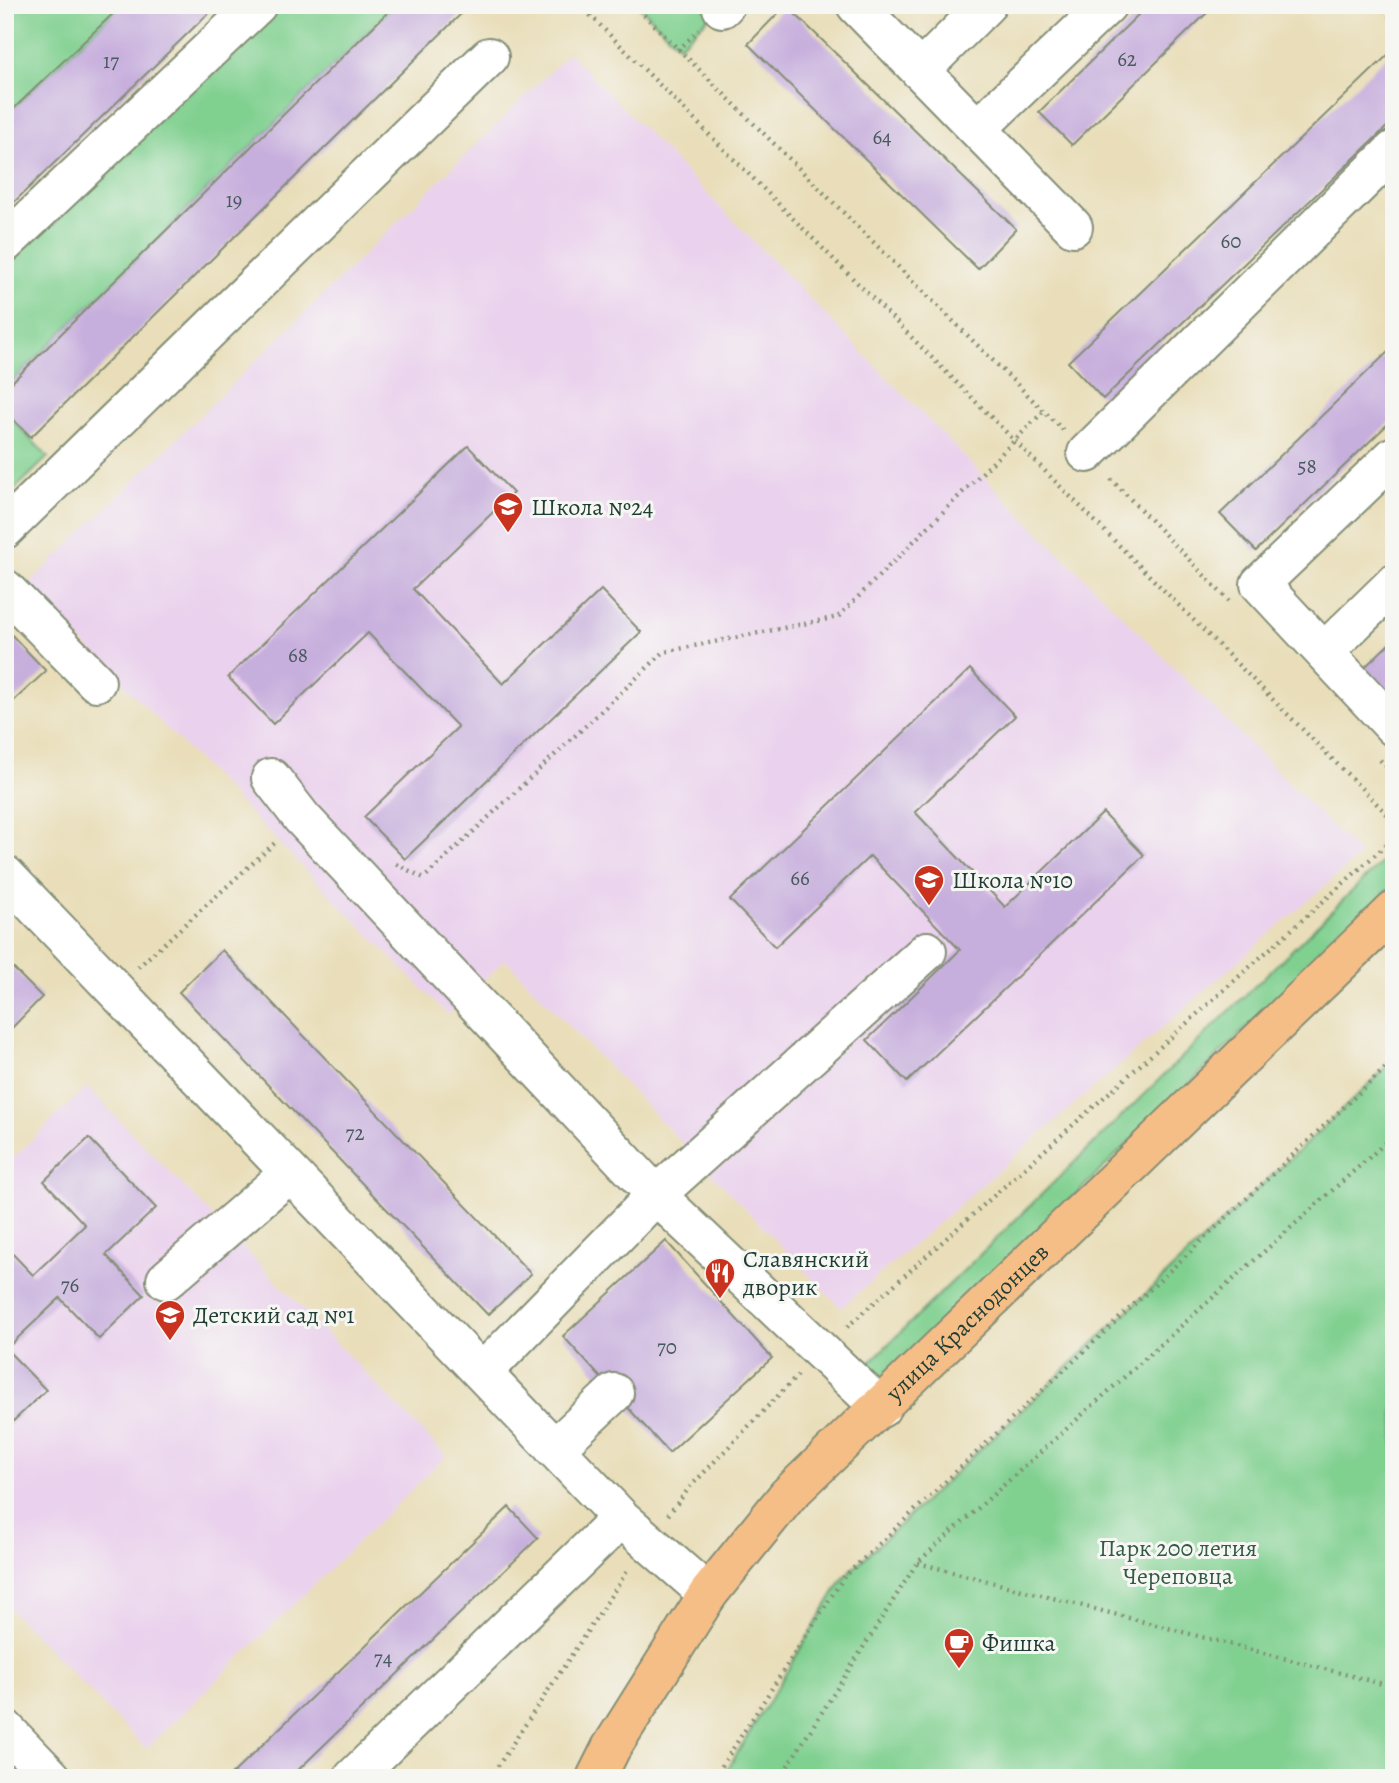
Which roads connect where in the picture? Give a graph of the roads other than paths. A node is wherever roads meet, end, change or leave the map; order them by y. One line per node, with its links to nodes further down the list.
1 (257, 5): 10 (lane)
2 (856, 5): 6 (lane)
3 (986, 5): 6 (lane)
4 (1107, 5): 7 (lane)
5 (488, 57): 13 (lane)
6 (920, 71): 7 (lane)
7 (977, 129): 9 (lane)
8 (1394, 150): 11 (lane)
9 (1073, 227)
10 (5, 243)
11 (1087, 453)
12 (1394, 456): 16 (lane)
13 (5, 529)
14 (1394, 584): 16 (lane)
15 (5, 589): 17 (lane)
16 (1324, 652): 18 (lane)
17 (96, 682)
18 (1384, 741)
19 (271, 778): 24 (lane)
20 (5, 875): 23 (lane)
21 (1394, 911): 28 (main road, улица Краснодонцев)
22 (927, 951): 24 (lane)
23 (290, 1173): 25 (lane); 26 (lane)
24 (656, 1195): 26 (lane); 28 (lane)
25 (166, 1280)
26 (482, 1373): 29 (lane)
27 (614, 1393): 29 (lane)
28 (881, 1408): 31 (main road, улица Краснодонцев)
29 (554, 1448): 30 (lane)
30 (634, 1530): 31 (lane); 34 (lane)
31 (708, 1594): 35 (main road, улица Краснодонцев)
32 (5, 1728): 33 (lane)
33 (52, 1778)
34 (353, 1778)
35 (596, 1778)

